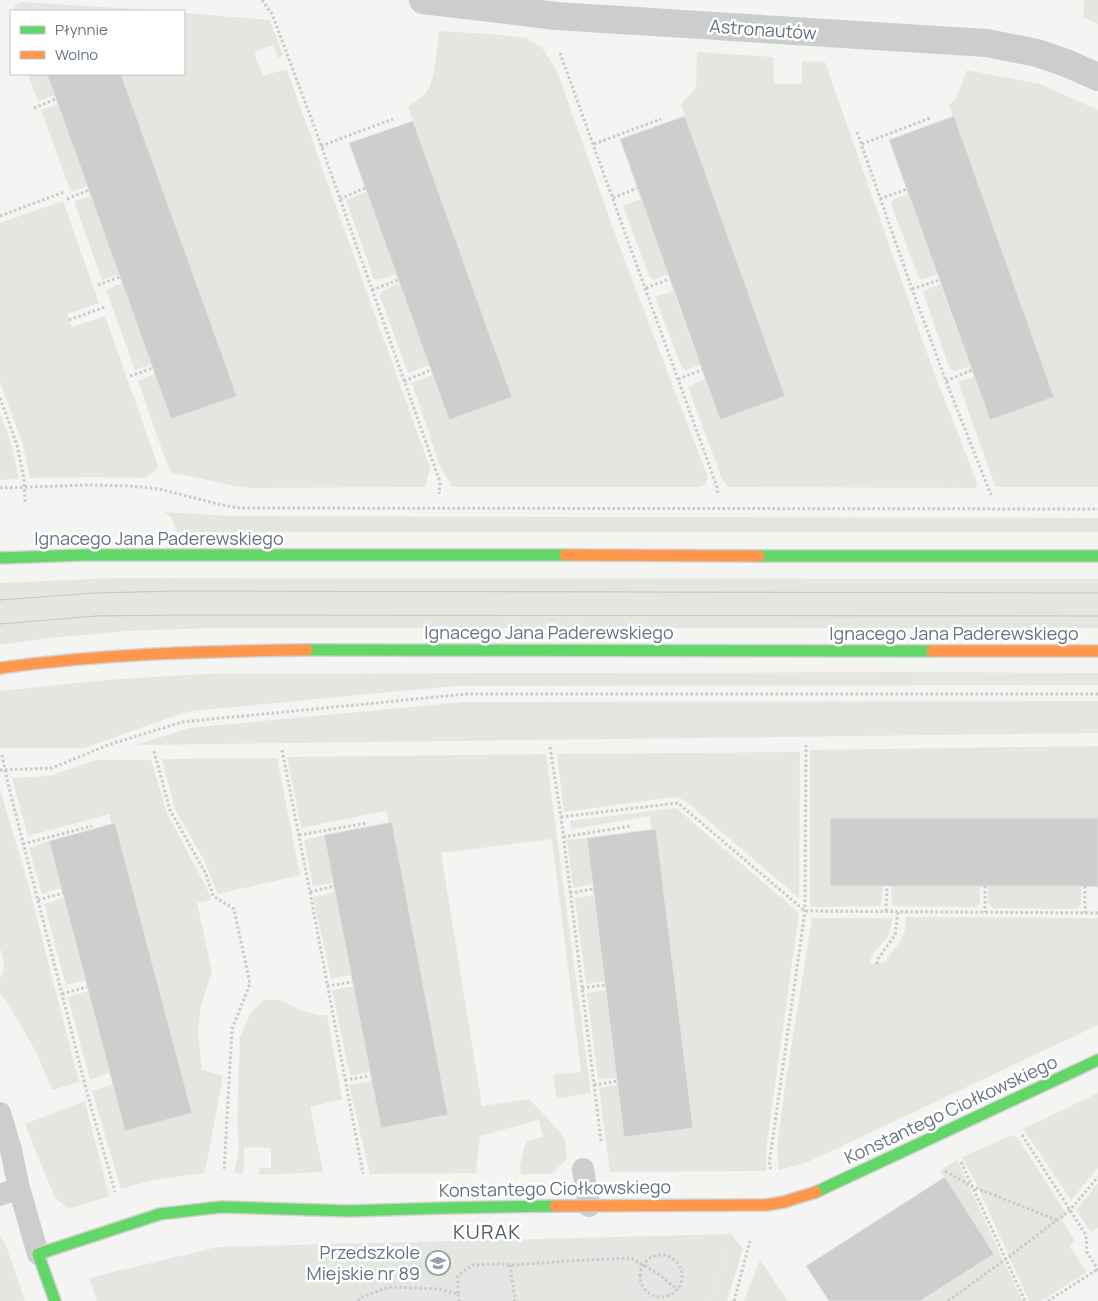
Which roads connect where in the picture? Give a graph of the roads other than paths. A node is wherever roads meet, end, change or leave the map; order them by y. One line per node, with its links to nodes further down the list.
1 (423, 0): 2 (street, Astronautów)
2 (1098, 77)
3 (1098, 556): 4 (main road, Ignacego Jana Paderewskiego)
4 (0, 558)
5 (1098, 651): 6 (main road, Ignacego Jana Paderewskiego)
6 (0, 668)
7 (1098, 1060): 11 (main road, Konstantego Ciołkowskiego)
8 (0, 1113): 10 (lane)
9 (583, 1169): 11 (lane)
10 (10, 1191): 12 (lane)
11 (589, 1206): 12 (main road, Konstantego Ciołkowskiego)
12 (38, 1254): 13 (main road)
13 (55, 1301)

